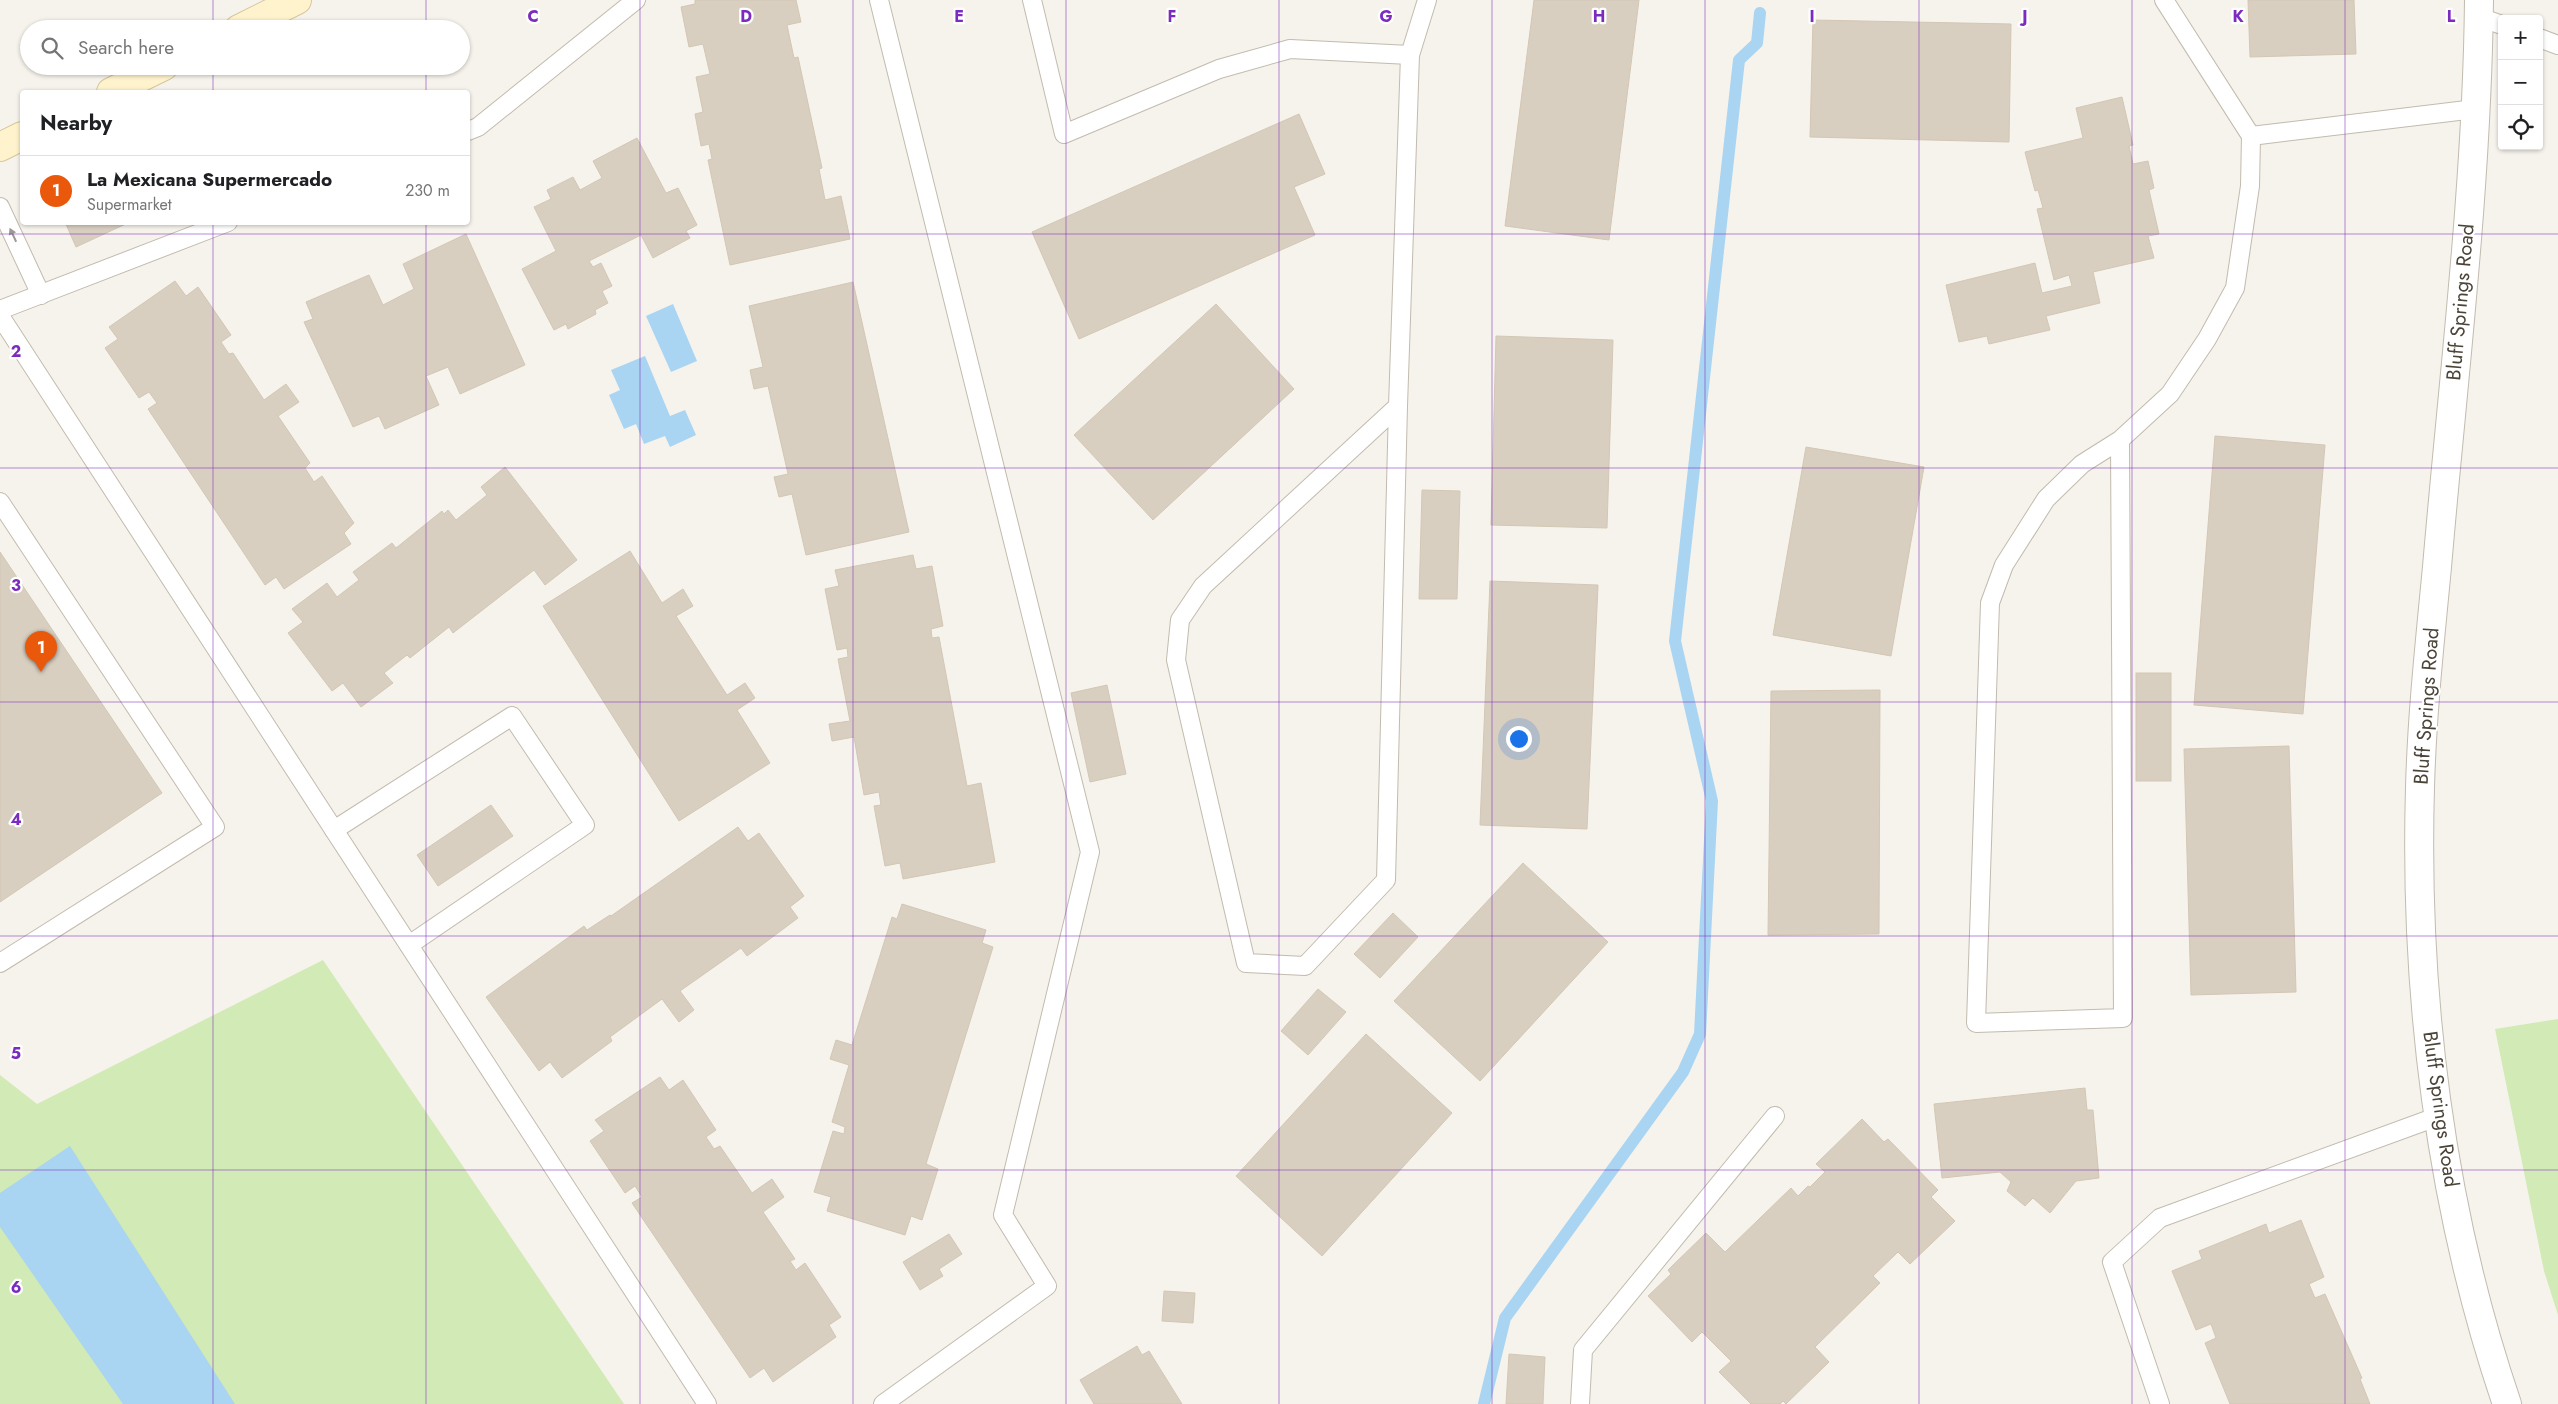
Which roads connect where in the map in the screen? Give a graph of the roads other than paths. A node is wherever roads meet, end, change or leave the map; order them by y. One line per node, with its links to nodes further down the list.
1 (298, 0): 8 (main road)
2 (636, 0): 15 (lane)
3 (879, 0): 33 (lane)
4 (1032, 0): 11 (lane)
5 (1427, 0): 11 (lane)
6 (2164, 0): 16 (lane)
7 (2487, 14): 14 (street, Bluff Springs Road)
8 (258, 20)
9 (2543, 39): 10 (lane)
10 (2558, 45)
11 (1410, 55): 24 (lane)
12 (146, 75): 13 (main road)
13 (115, 90)
14 (2476, 110): 16 (lane); 31 (street, Bluff Springs Road)
15 (470, 130)
16 (2251, 136): 25 (lane)
17 (20, 137): 18 (main road)
18 (0, 147)
19 (0, 206): 21 (lane, one-way to 19)
20 (220, 225): 21 (lane)
21 (41, 294): 22 (lane)
22 (0, 310)
23 (0, 316): 27 (lane)
24 (1398, 406): 24 (lane)
25 (2120, 440): 25 (lane)
26 (0, 502): 29 (lane)
27 (334, 830): 28 (lane); 28 (lane)
28 (409, 945): 32 (lane)
29 (0, 963)
30 (1775, 1116): 34 (lane)
31 (2439, 1116): 35 (lane); 36 (street, Bluff Springs Road)
32 (707, 1404)
33 (883, 1404)
34 (1580, 1404)
35 (2160, 1404)
36 (2506, 1404)

